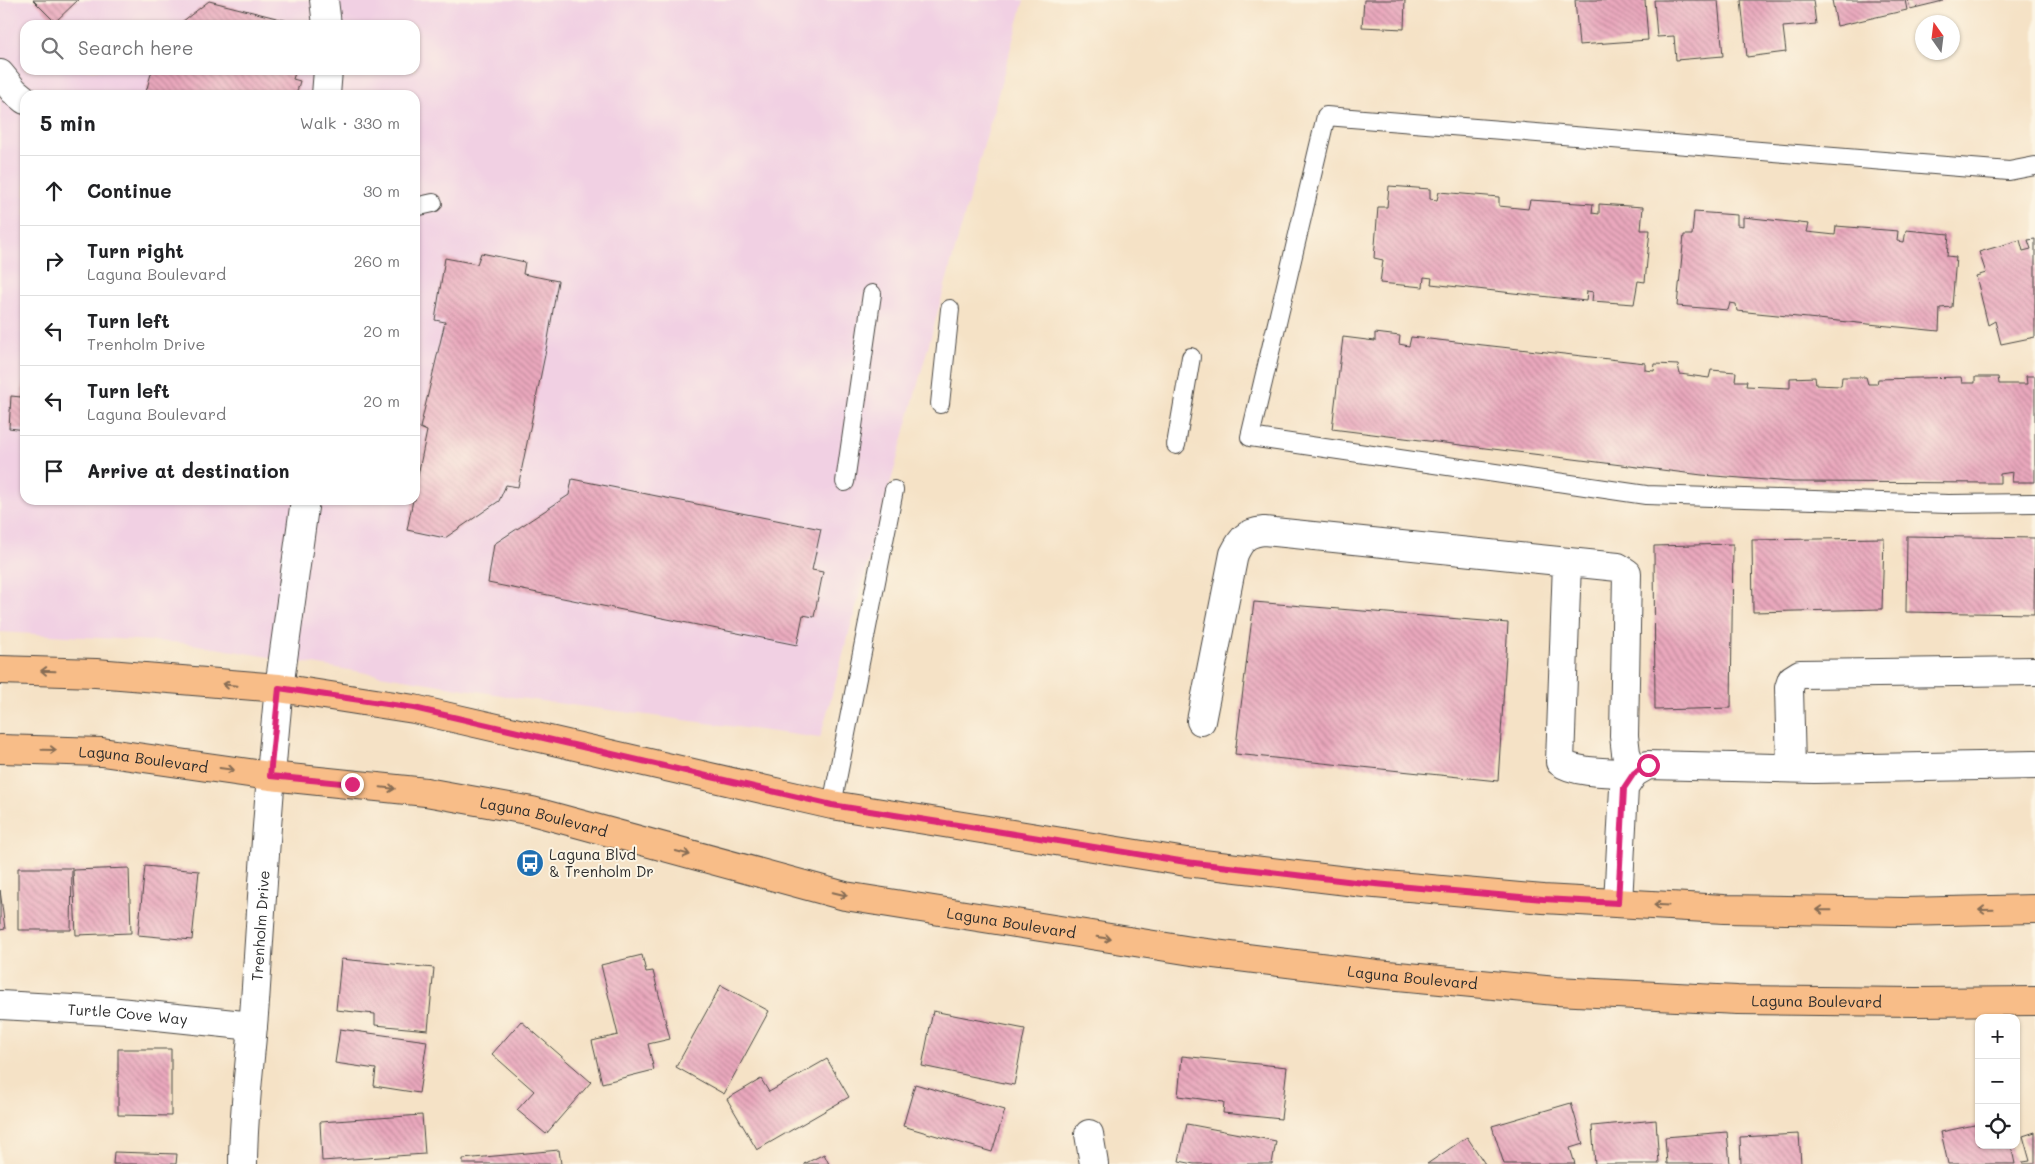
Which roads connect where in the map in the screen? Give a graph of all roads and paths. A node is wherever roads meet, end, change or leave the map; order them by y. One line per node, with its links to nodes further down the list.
1 (324, 0): 2 (street)
2 (326, 20)
3 (328, 75): 4 (street)
4 (326, 90)
5 (2035, 166): 15 (lane)
6 (433, 203): 7 (lane)
7 (420, 206)
8 (872, 294): 13 (lane)
9 (950, 309): 11 (lane)
10 (1191, 357): 12 (lane)
11 (940, 404)
12 (1176, 445)
13 (845, 482)
14 (894, 490): 27 (lane)
15 (2035, 503)
16 (305, 505): 20 (street, Trenholm Drive)
17 (1567, 562): 21 (street); 25 (street); 25 (street)
18 (0, 670): 20 (main road, one-way to 18)
19 (2035, 671): 24 (street)
20 (279, 688): 26 (street, Trenholm Drive); 27 (main road)
21 (1201, 721)
22 (0, 749): 26 (main road, Laguna Boulevard, one-way to 26)
23 (2035, 765): 24 (street)
24 (1791, 768): 25 (street)
25 (1634, 773): 28 (street)
26 (270, 776): 30 (main road, Laguna Boulevard, one-way to 30); 32 (street, Trenholm Drive)
27 (832, 805): 28 (main road)
28 (1618, 903): 29 (main road, one-way to 28)
29 (2035, 910)
30 (2035, 1001)
31 (0, 1005): 32 (street, Turtle Cove Way)
32 (253, 1026): 34 (street, Trenholm Drive)
33 (1089, 1134): 35 (street)
34 (243, 1164)
35 (1094, 1164)

